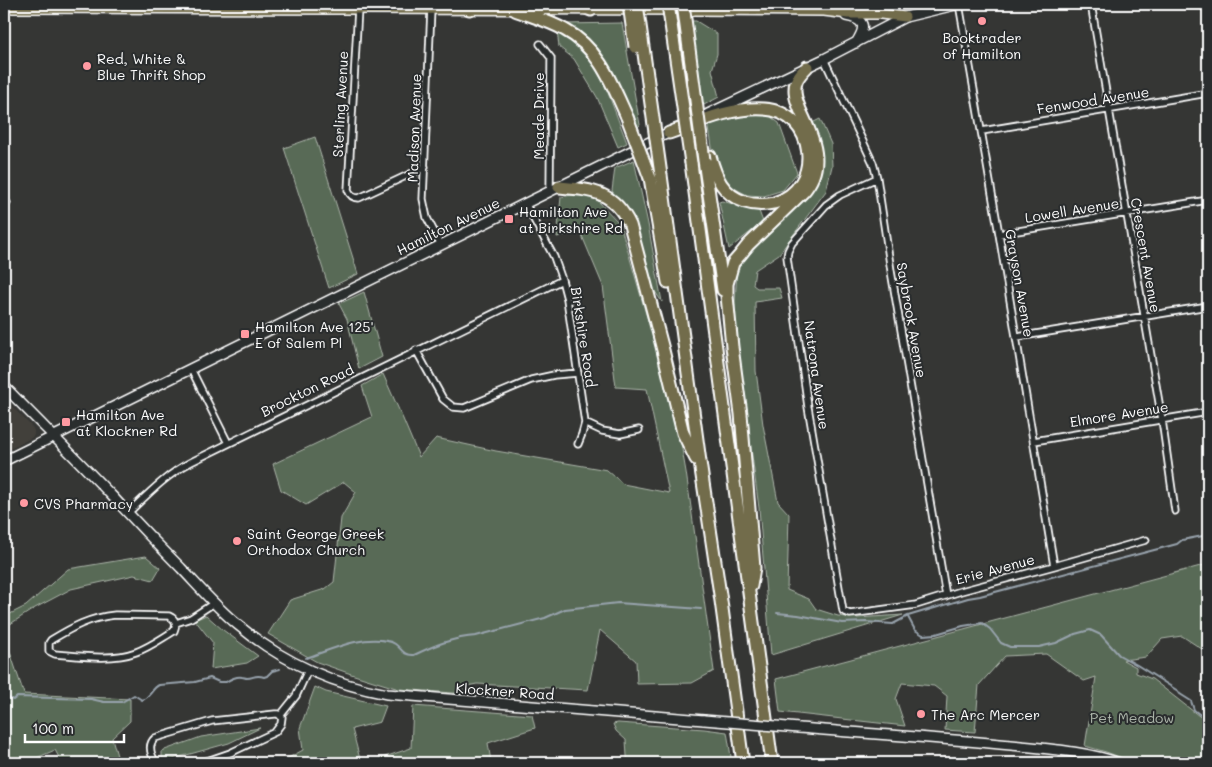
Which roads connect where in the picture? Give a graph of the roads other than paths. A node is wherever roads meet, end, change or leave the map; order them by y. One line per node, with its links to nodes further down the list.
1 (482, 4): 16 (highway)
2 (576, 4): 18 (highway)
3 (629, 4): 26 (highway, bridge)
4 (637, 4): 26 (highway, bridge)
5 (668, 4): 65 (highway, bridge)
6 (707, 4): 11 (highway)
7 (894, 4): 14 (main road)
8 (958, 4): 20 (main road, Hamilton Avenue); 29 (street, Grayson Avenue)
9 (1091, 4): 28 (street, Crescent Avenue)
10 (450, 6): 15 (main road); 16 (main road)
11 (686, 7): 18 (main road); 19 (main road); 31 (highway, bridge)
12 (4, 8): 13 (main road)
13 (358, 8): 15 (main road); 32 (street, Sterling Avenue)
14 (881, 8): 19 (main road); 20 (main road); 21 (street)
15 (431, 9): 32 (street, Madison Avenue)
16 (469, 9): 17 (main road)
17 (515, 10): 18 (main road); 33 (highway, bridge)
18 (591, 10)
19 (824, 12): 22 (main road)
20 (905, 17): 21 (main road, Hamilton Avenue)
21 (883, 29): 22 (main road, Hamilton Avenue)
22 (856, 43): 24 (main road, Hamilton Avenue)
23 (540, 44): 35 (street, Meade Drive)
24 (824, 59): 25 (main road, Hamilton Avenue); 34 (street, Saybrook Avenue)
25 (807, 67): 30 (main road, Hamilton Avenue); 44 (highway)
26 (649, 87): 33 (highway, bridge)
27 (1208, 93): 28 (street, Fenwood Avenue)
28 (1109, 110): 29 (street, Fenwood Avenue); 38 (street, Crescent Avenue)
29 (982, 131): 39 (street, Grayson Avenue)
30 (669, 133): 31 (highway); 35 (main road, Hamilton Avenue)
31 (708, 158): 44 (highway)
32 (425, 167): 40 (street, Madison Avenue)
33 (655, 177): 59 (highway)
34 (877, 178): 64 (street, Saybrook Avenue); 67 (street, Natrona Avenue)
35 (554, 189): 37 (main road, Hamilton Avenue); 59 (highway)
36 (1208, 200): 38 (street, Lowell Avenue)
37 (526, 203): 40 (main road, Hamilton Avenue); 41 (street, Birkshire Road)
38 (1126, 213): 39 (street, Lowell Avenue); 43 (street, Crescent Avenue)
39 (999, 234): 45 (street, Grayson Avenue)
40 (440, 245): 47 (main road, Hamilton Avenue)
41 (562, 280): 46 (street, Brockton Road); 48 (street, Birkshire Road)
42 (1208, 306): 43 (street)
43 (1144, 316): 45 (street); 51 (street, Crescent Avenue)
44 (731, 334): 65 (highway)
45 (1016, 337): 55 (street, Grayson Avenue)
46 (416, 350): 48 (street); 56 (street, Brockton Road)
47 (190, 369): 54 (main road, Hamilton Avenue); 56 (street)
48 (578, 373): 52 (street, Birkshire Road)
49 (4, 386): 54 (main road, Klockner Road)
50 (1208, 412): 51 (street, Elmore Avenue)
51 (1162, 420): 55 (street, Elmore Avenue); 60 (street, Crescent Avenue)
52 (584, 423): 53 (street); 57 (street, Birkshire Road)
53 (638, 430)
54 (54, 437): 58 (main road, Hamilton Avenue); 61 (main road, Klockner Road)
55 (1034, 441): 63 (street, Grayson Avenue)
56 (228, 443): 61 (street, Brockton Road)
57 (578, 444)
58 (4, 461)
59 (701, 469): 73 (highway)
60 (1175, 511)
61 (128, 513): 66 (main road, Klockner Road)
62 (1146, 540): 63 (street, Erie Avenue)
63 (1054, 566): 64 (street, Erie Avenue)
64 (946, 596): 67 (street, Erie Avenue)
65 (749, 600): 74 (highway)
66 (214, 603): 68 (street); 69 (main road, Klockner Road)
67 (850, 614)
68 (176, 623): 68 (street)
69 (308, 670): 70 (street); 75 (main road, Klockner Road, bridge)
70 (280, 716): 71 (street); 72 (street)
71 (156, 763)
72 (201, 763)
73 (743, 763)
74 (772, 763)
75 (1119, 763)

